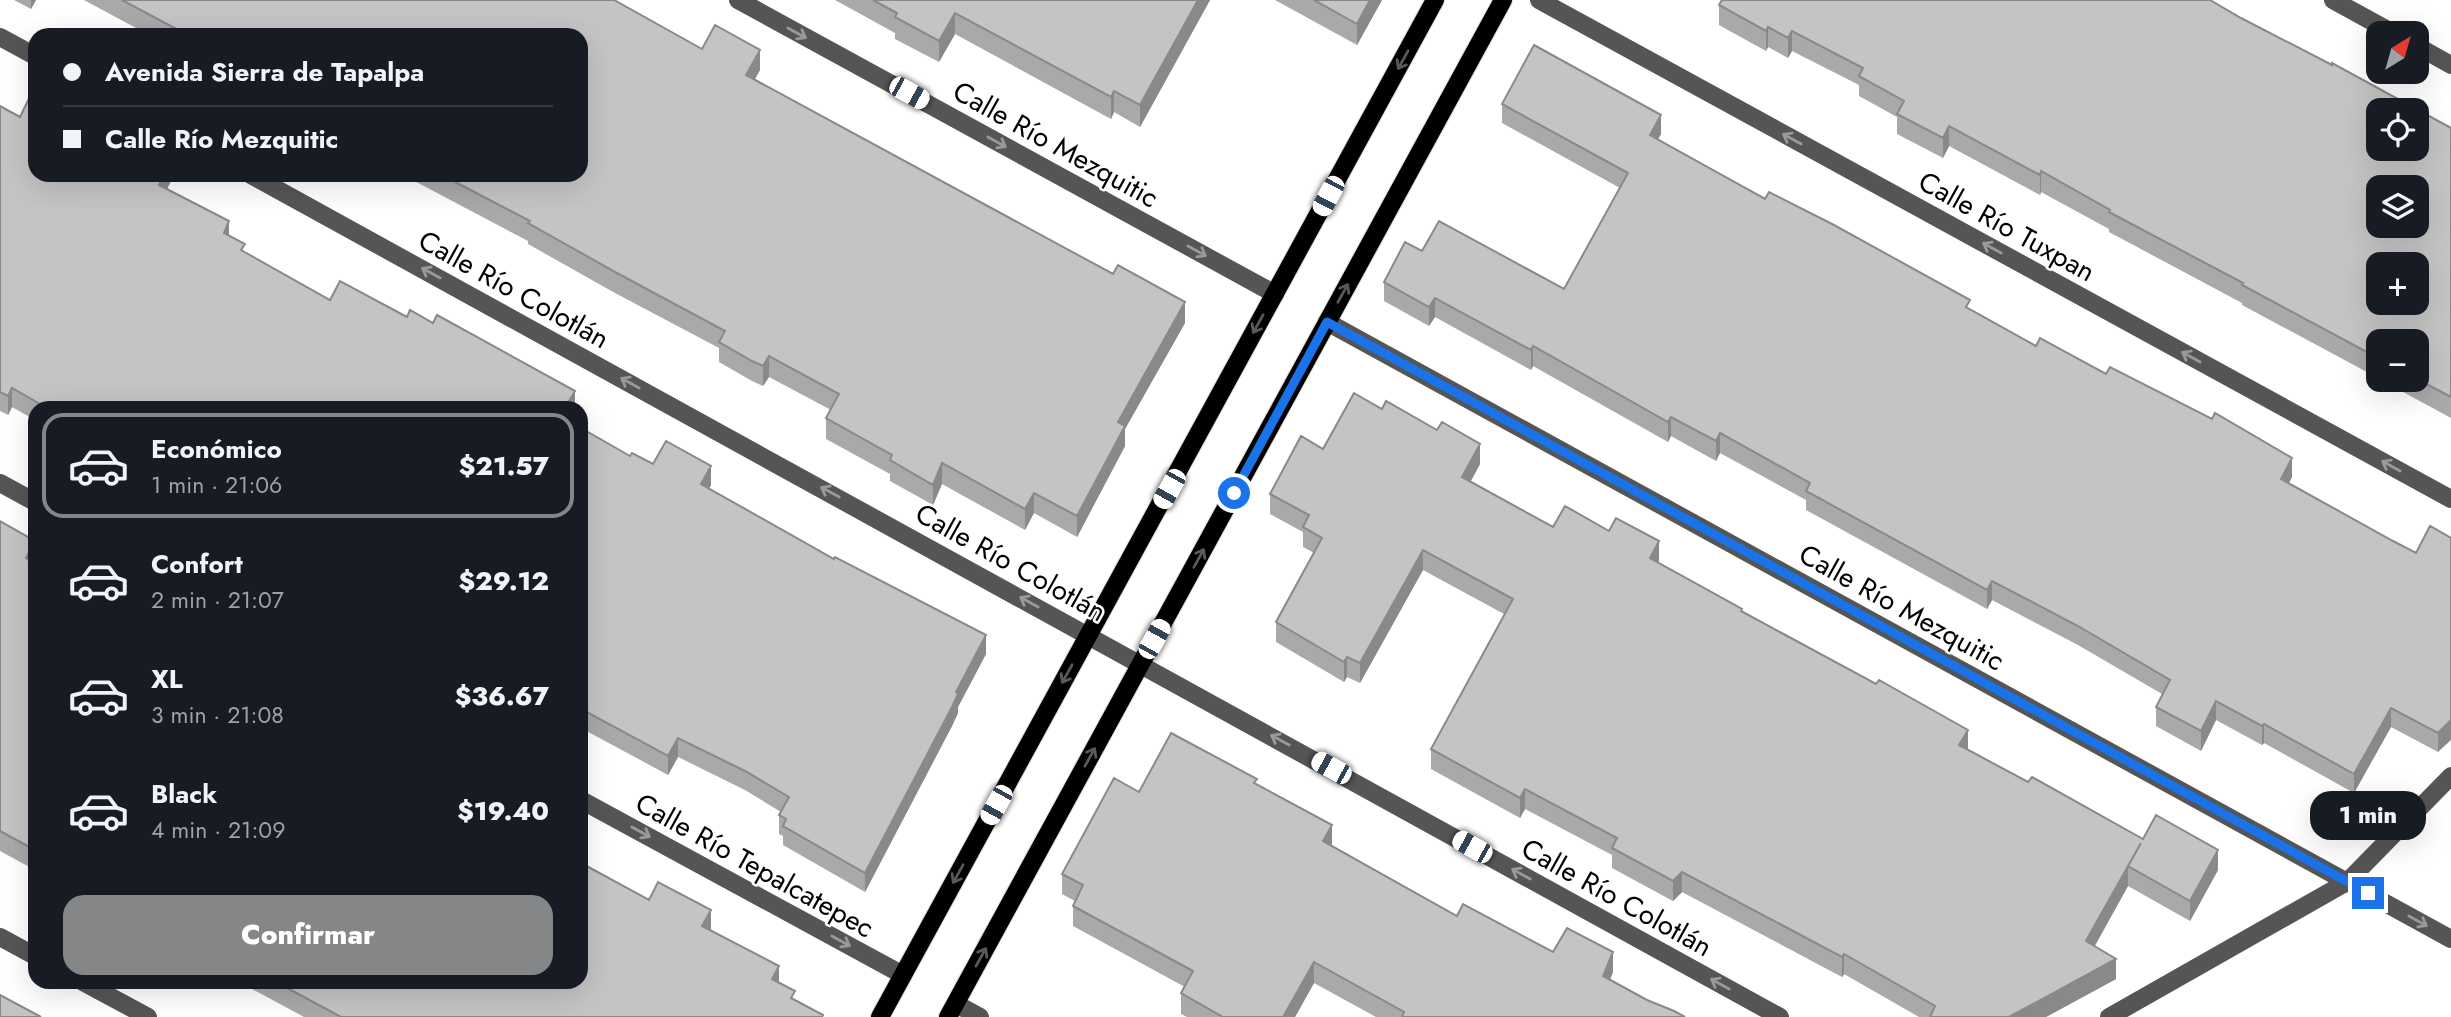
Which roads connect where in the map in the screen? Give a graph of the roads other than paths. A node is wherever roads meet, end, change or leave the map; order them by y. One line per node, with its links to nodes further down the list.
1 (738, 0): 12 (street, Calle Río Mezquitic, one-way to 12)
2 (1435, 0): 12 (main road, one-way to 12)
3 (1503, 0): 13 (main road, one-way to 3)
4 (1539, 0): 16 (street, Calle Río Tuxpan, one-way to 4)
5 (2333, 0): 6 (street)
6 (2371, 21)
7 (0, 37): 8 (street)
8 (28, 52)
9 (2429, 53): 10 (street)
10 (2451, 65)
11 (264, 182): 17 (street, Calle Río Colotlán, one-way to 11)
12 (1275, 294): 17 (main road, one-way to 17)
13 (1327, 322): 18 (main road, one-way to 13); 21 (street, Calle Río Mezquitic)
14 (0, 483): 15 (street)
15 (28, 498)
16 (2451, 499)
17 (1089, 635): 18 (street, Calle Río Colotlán); 25 (main road, one-way to 25)
18 (1141, 663): 27 (main road, one-way to 18); 31 (street, Calle Río Colotlán, one-way to 18)
19 (2451, 776): 21 (street)
20 (588, 804): 25 (street, Calle Río Tepalcatepec, one-way to 25)
21 (2347, 882): 23 (street, Calle Río Mezquitic, one-way to 23); 32 (street)
22 (0, 936): 24 (street)
23 (2451, 939)
24 (28, 952)
25 (903, 975): 29 (main road)
26 (96, 989): 28 (street)
27 (952, 1010): 30 (street)
28 (148, 1017)
29 (880, 1017)
30 (980, 1017)
31 (1780, 1017)
32 (2109, 1017)

